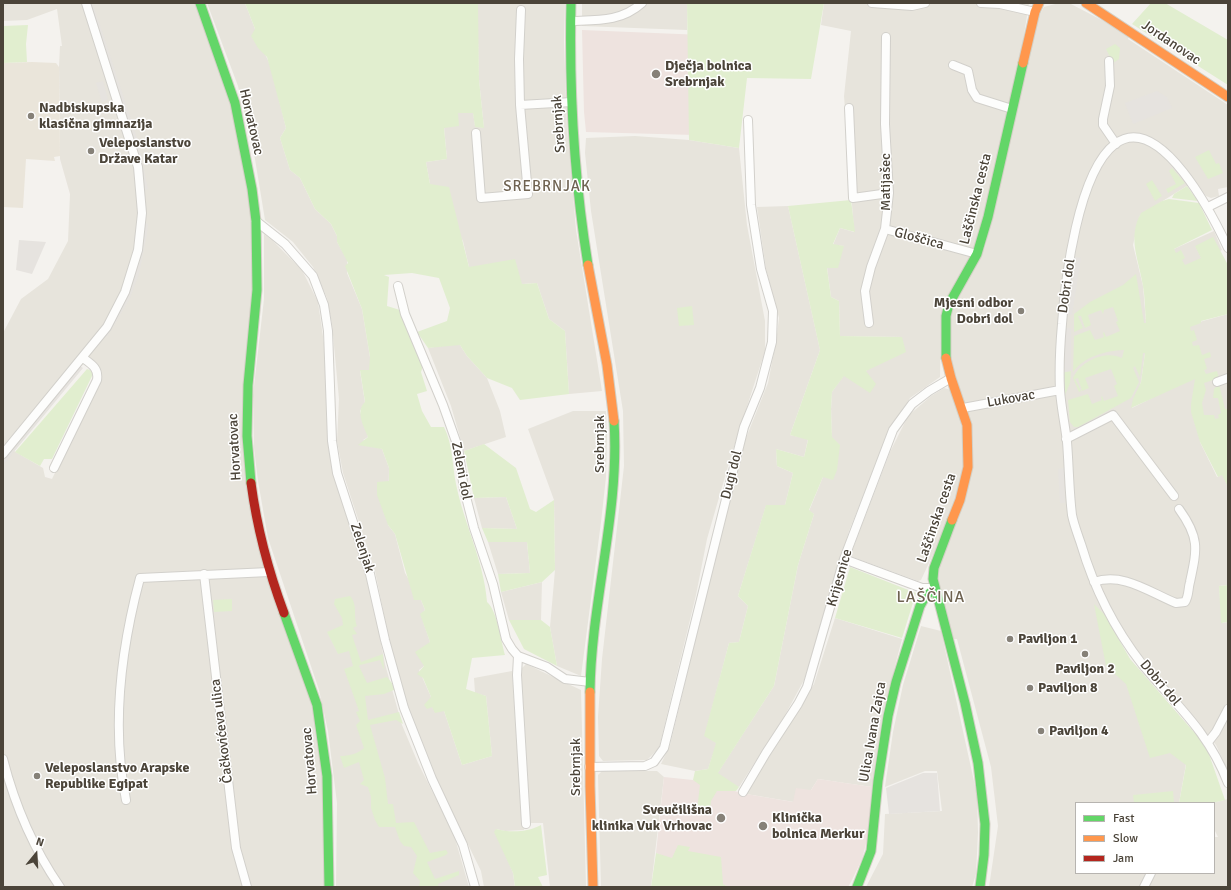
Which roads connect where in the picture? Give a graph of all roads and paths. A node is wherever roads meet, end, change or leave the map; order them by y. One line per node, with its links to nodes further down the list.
1 (86, 3): 35 (street)
2 (200, 3): 29 (main road, Horvatovac)
3 (571, 3): 14 (main road, Srebrnjak)
4 (642, 3): 14 (street)
5 (872, 3): 6 (street)
6 (925, 3)
7 (981, 3): 12 (street)
8 (1040, 3): 12 (main road, Laščinska cesta)
9 (1077, 3): 13 (main road, Jordanovac)
10 (1086, 3): 13 (main road, Jordanovac)
11 (521, 10): 20 (street)
12 (1036, 12): 22 (main road, Laščinska cesta)
13 (1098, 12): 18 (main road, Jordanovac)
14 (570, 21): 19 (main road, Srebrnjak)
15 (886, 37): 26 (street, Matijašec)
16 (1109, 61): 25 (street)
17 (953, 65): 22 (street)
18 (1228, 98)
19 (572, 102): 20 (street); 52 (main road, Srebrnjak)
20 (520, 105): 24 (street)
21 (849, 108): 26 (street)
22 (1012, 108): 32 (main road, Laščinska cesta)
23 (748, 120): 56 (street, Dugi dol)
24 (476, 133)
25 (1116, 144): 28 (street, Dobri dol); 39 (street, Dobri dol)
26 (889, 193): 30 (street, Matijašec)
27 (1228, 197): 28 (street)
28 (1208, 207): 31 (street, Dobri dol)
29 (256, 221): 47 (main road, Horvatovac); 65 (street, Zelenjak)
30 (885, 229): 32 (street, Gloščica); 34 (street, Matijašec)
31 (1228, 248)
32 (977, 254): 36 (main road, Laščinska cesta)
33 (398, 286): 51 (street, Zeleni dol)
34 (869, 323)
35 (83, 358): 42 (street); 43 (street)
36 (951, 378): 40 (main road, Laščinska cesta); 46 (street, Krijesnice)
37 (1228, 378): 38 (street)
38 (1217, 382)
39 (1060, 390): 40 (street, Lukovac); 41 (street, Dobri dol)
40 (962, 408): 50 (main road, Laščinska cesta)
41 (1066, 439): 44 (street); 49 (street, Dobri dol)
42 (3, 454)
43 (54, 468)
44 (1174, 496)
45 (1179, 509): 49 (street)
46 (844, 559): 50 (street); 58 (street, Krijesnice)
47 (269, 572): 48 (street); 64 (main road, Horvatovac)
48 (204, 574): 59 (street); 63 (street, Čačkovićeva ulica)
49 (1094, 582): 54 (street, Dobri dol)
50 (935, 588): 67 (main road, Ulica Ivana Zajca); 68 (main road, Laščinska cesta)
51 (518, 656): 52 (street); 60 (street)
52 (590, 682): 56 (main road, Srebrnjak)
53 (1228, 710): 54 (street)
54 (1209, 742): 57 (street, Dobri dol)
55 (3, 759): 62 (street)
56 (589, 767): 66 (main road, Srebrnjak)
57 (1228, 783)
58 (743, 792)
59 (126, 800)
60 (526, 824)
61 (1150, 874): 69 (street)
62 (60, 887)
63 (247, 887)
64 (329, 887)
65 (476, 887)
66 (593, 887)
67 (857, 887)
68 (980, 887)
69 (1144, 887)

